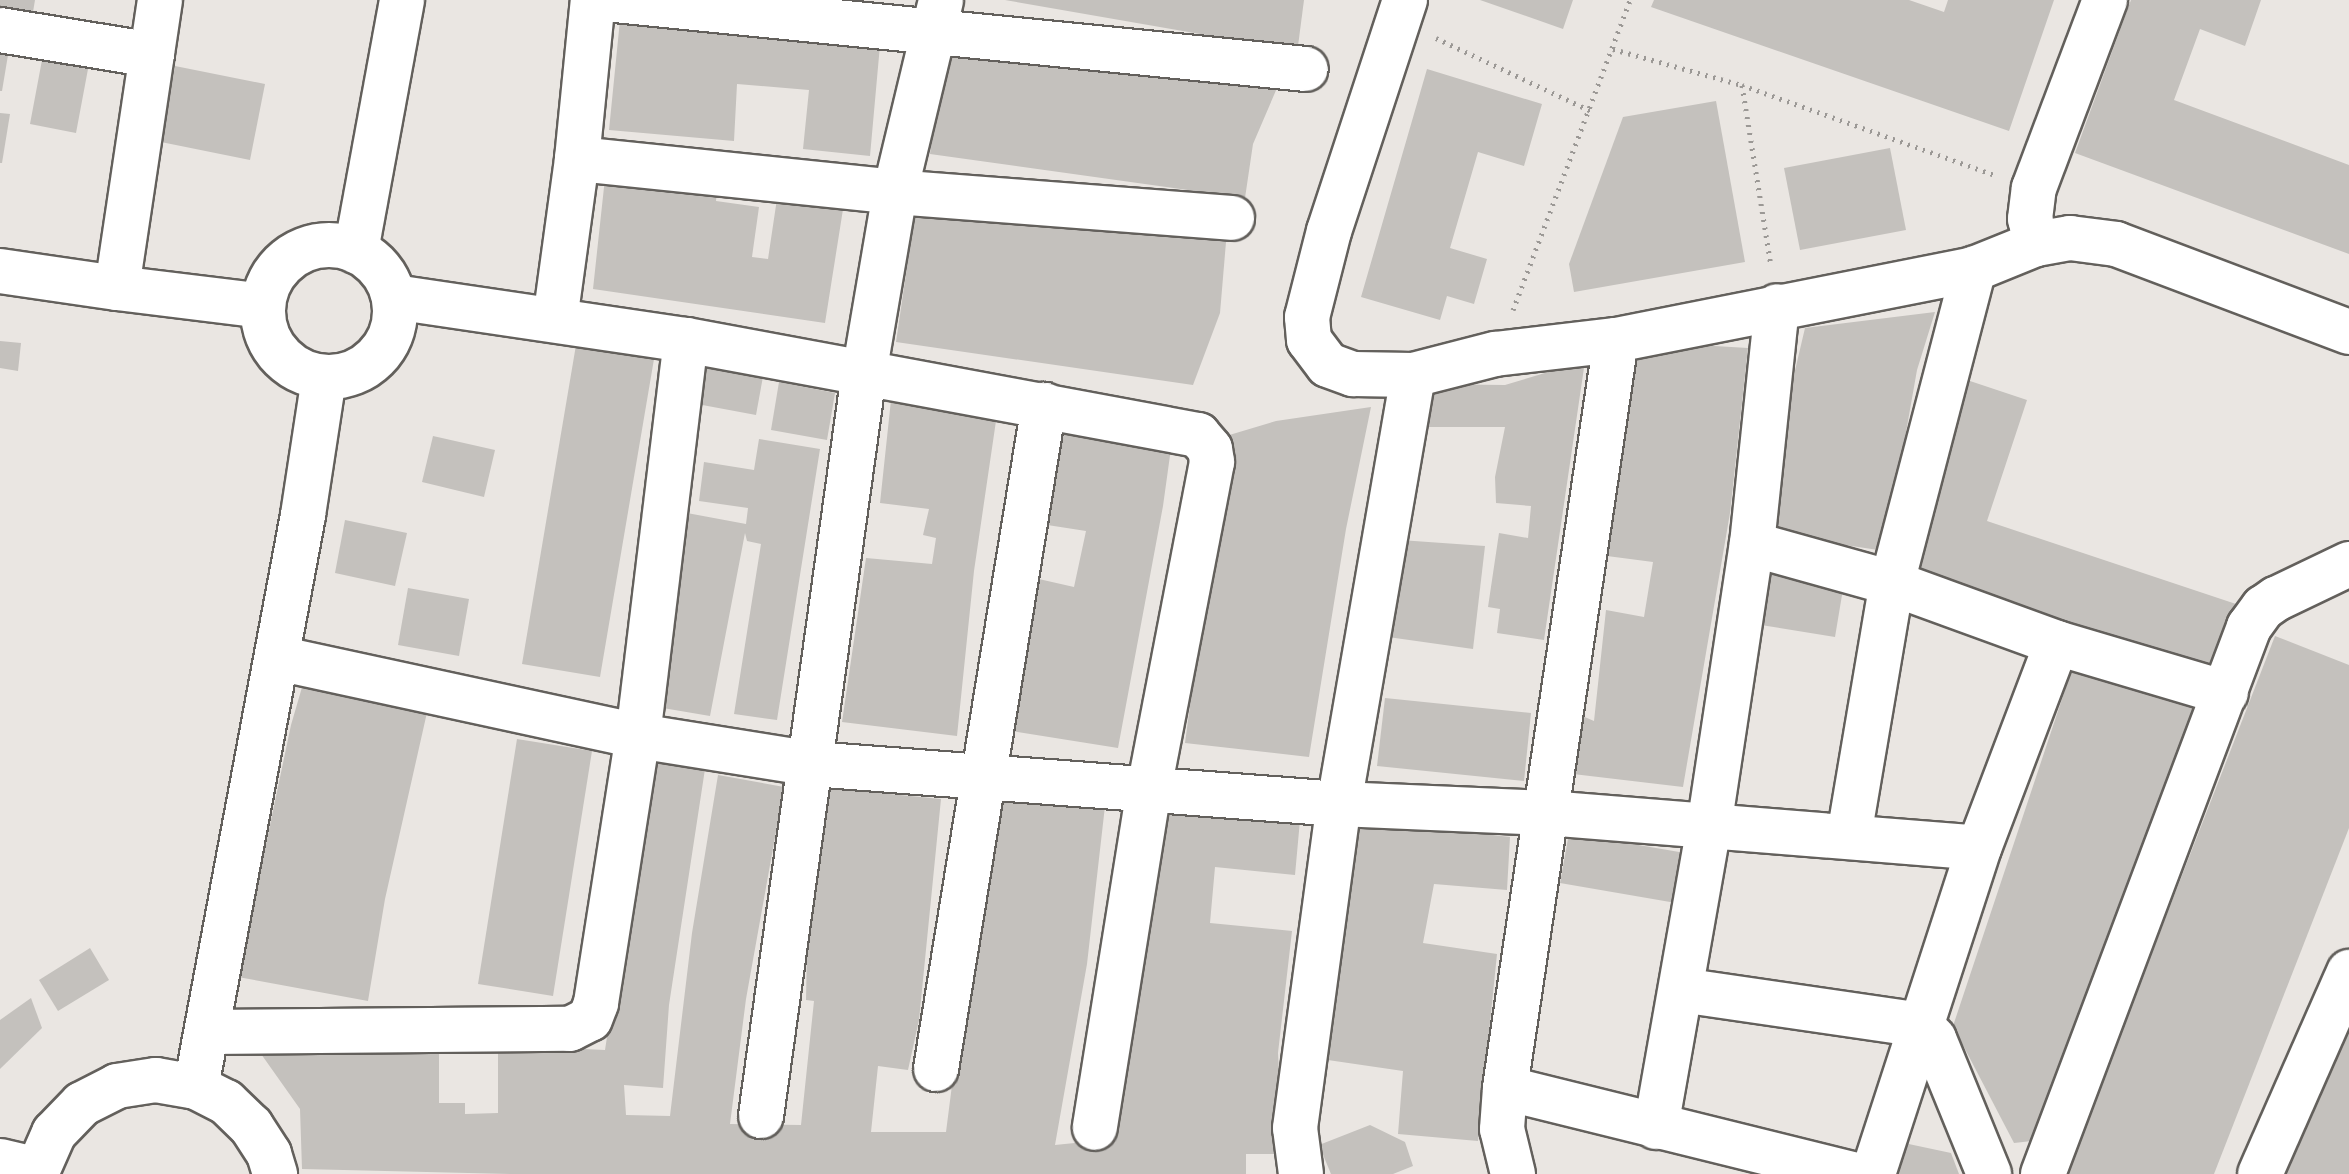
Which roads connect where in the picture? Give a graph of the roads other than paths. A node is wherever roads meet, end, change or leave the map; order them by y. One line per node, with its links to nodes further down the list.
1 (160, 0): 9 (street)
2 (402, 0): 15 (street)
3 (593, 0): 11 (street)
4 (615, 0): 7 (street)
5 (2105, 0): 14 (street)
6 (1402, 10): 27 (street)
7 (938, 16): 10 (street); 12 (street)
8 (0, 30): 9 (street)
9 (152, 55): 18 (street)
10 (1306, 69)
11 (577, 159): 12 (street); 22 (street)
12 (895, 192): 13 (street); 26 (street)
13 (1232, 218)
14 (2036, 244): 16 (street); 23 (street)
15 (356, 251): 19 (street); 20 (street)
16 (1974, 269): 21 (street); 32 (street)
17 (0, 271): 18 (street)
18 (117, 288): 20 (street)
19 (394, 297): 22 (street); 28 (street)
20 (263, 306): 28 (street)
21 (1777, 306): 25 (street); 30 (street)
22 (555, 320): 24 (street)
23 (2349, 332)
24 (686, 340): 26 (street); 36 (street)
25 (1616, 340): 27 (street); 41 (street)
26 (864, 374): 29 (street); 37 (street)
27 (1413, 375): 40 (street)
28 (324, 378): 34 (street)
29 (1044, 405): 38 (street); 39 (street)
30 (1752, 544): 32 (street); 42 (street)
31 (2349, 564): 35 (street)
32 (1892, 583): 33 (street); 43 (street)
33 (2057, 643): 35 (street); 44 (street)
34 (277, 658): 36 (street); 48 (street)
35 (2226, 693): 62 (street)
36 (638, 736): 37 (street); 48 (street)
37 (812, 764): 38 (street); 52 (street)
38 (982, 777): 39 (street); 49 (street)
39 (1149, 789): 40 (street); 54 (street)
40 (1339, 804): 41 (street); 57 (street)
41 (1547, 813): 42 (street); 51 (street)
42 (1709, 827): 43 (street); 46 (street)
43 (1849, 836): 44 (street)
44 (1979, 848): 47 (street)
45 (2349, 972): 63 (street)
46 (1681, 990): 47 (street); 53 (street)
47 (1921, 1025): 60 (street); 61 (street)
48 (208, 1032): 50 (street)
49 (936, 1069)
50 (196, 1087): 55 (street); 56 (street)
51 (1505, 1088): 53 (street); 58 (street)
52 (761, 1116)
53 (1656, 1127): 59 (street)
54 (1095, 1128)
55 (24, 1168)
56 (275, 1174)
57 (1301, 1174)
58 (1513, 1174)
59 (1852, 1174)
60 (1873, 1174)
61 (1989, 1174)
62 (2043, 1174)
63 (2260, 1174)

